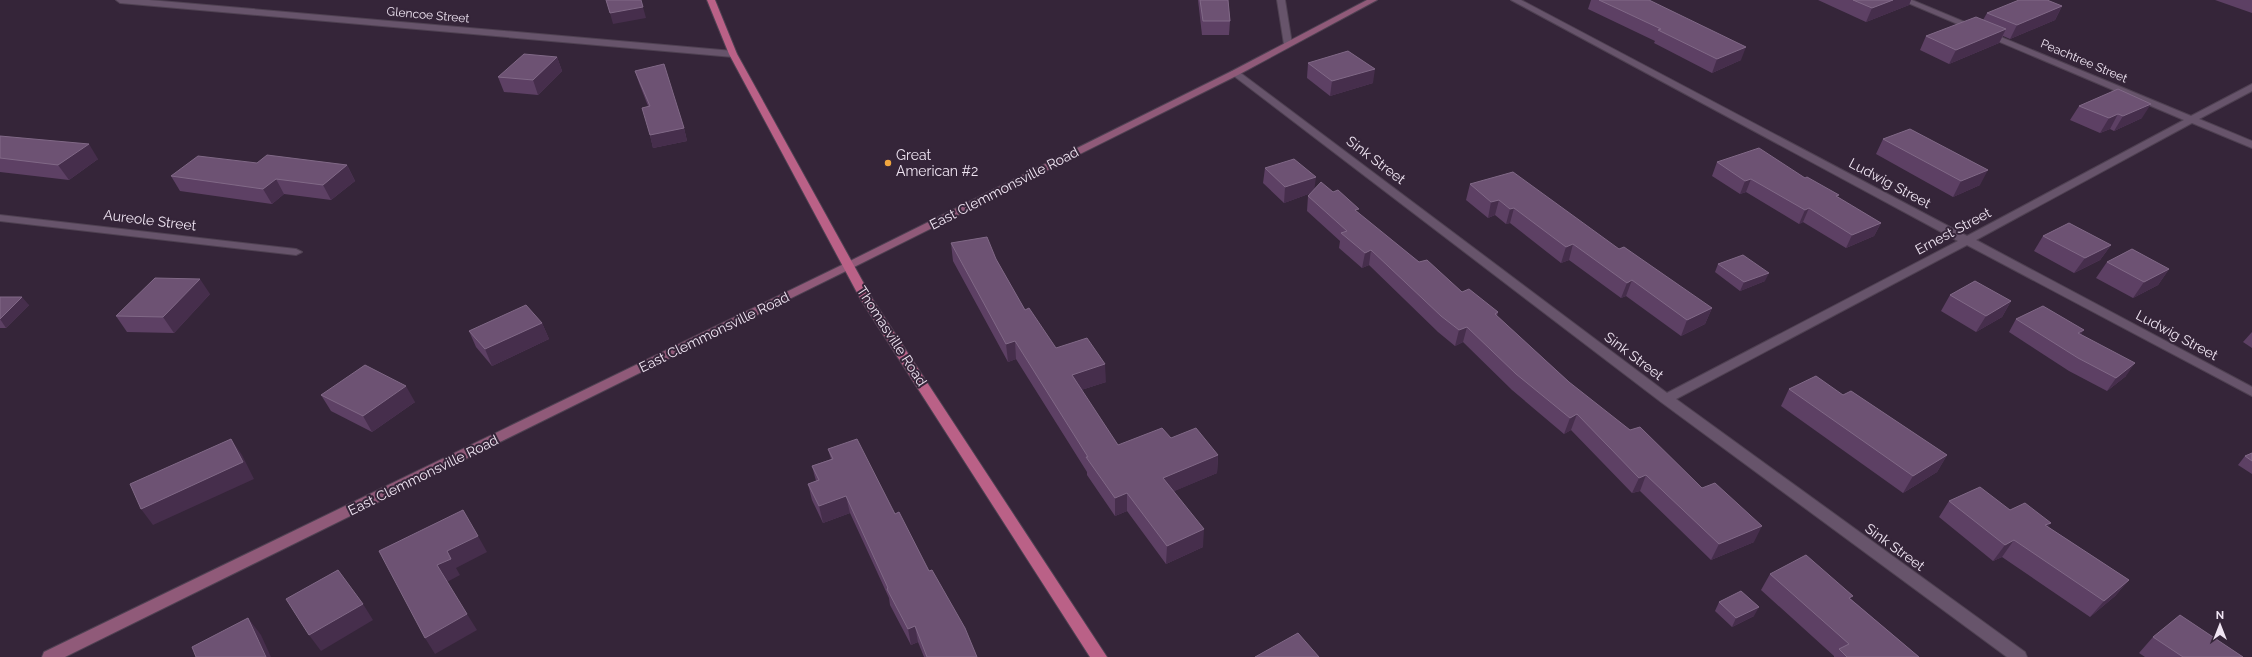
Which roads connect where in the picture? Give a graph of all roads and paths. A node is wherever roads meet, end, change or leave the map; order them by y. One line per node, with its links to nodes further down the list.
1 (120, 0): 8 (street, Glencoe Street)
2 (711, 0): 8 (main road, Thomasville Road)
3 (1281, 0): 7 (street)
4 (1373, 0): 7 (main road, East Clemmonsville Road)
5 (1515, 0): 14 (street, Ludwig Street)
6 (1905, 0): 11 (street, Peachtree Street)
7 (1288, 44): 9 (main road, East Clemmonsville Road)
8 (733, 54): 16 (main road, Thomasville Road)
9 (1235, 72): 16 (main road, East Clemmonsville Road); 18 (street, Sink Street)
10 (2252, 87): 11 (street, Ernest Street)
11 (2190, 119): 12 (street, Peachtree Street); 14 (street, Ernest Street)
12 (2252, 145)
13 (0, 218): 15 (street, Aureole Street)
14 (1966, 241): 17 (street, Ludwig Street); 18 (street, Ernest Street)
15 (296, 252)
16 (848, 266): 19 (main road, East Clemmonsville Road); 20 (main road, Thomasville Road)
17 (2252, 392)
18 (1666, 399): 21 (street, Sink Street)
19 (50, 657)
20 (1099, 657)
21 (2019, 657)

